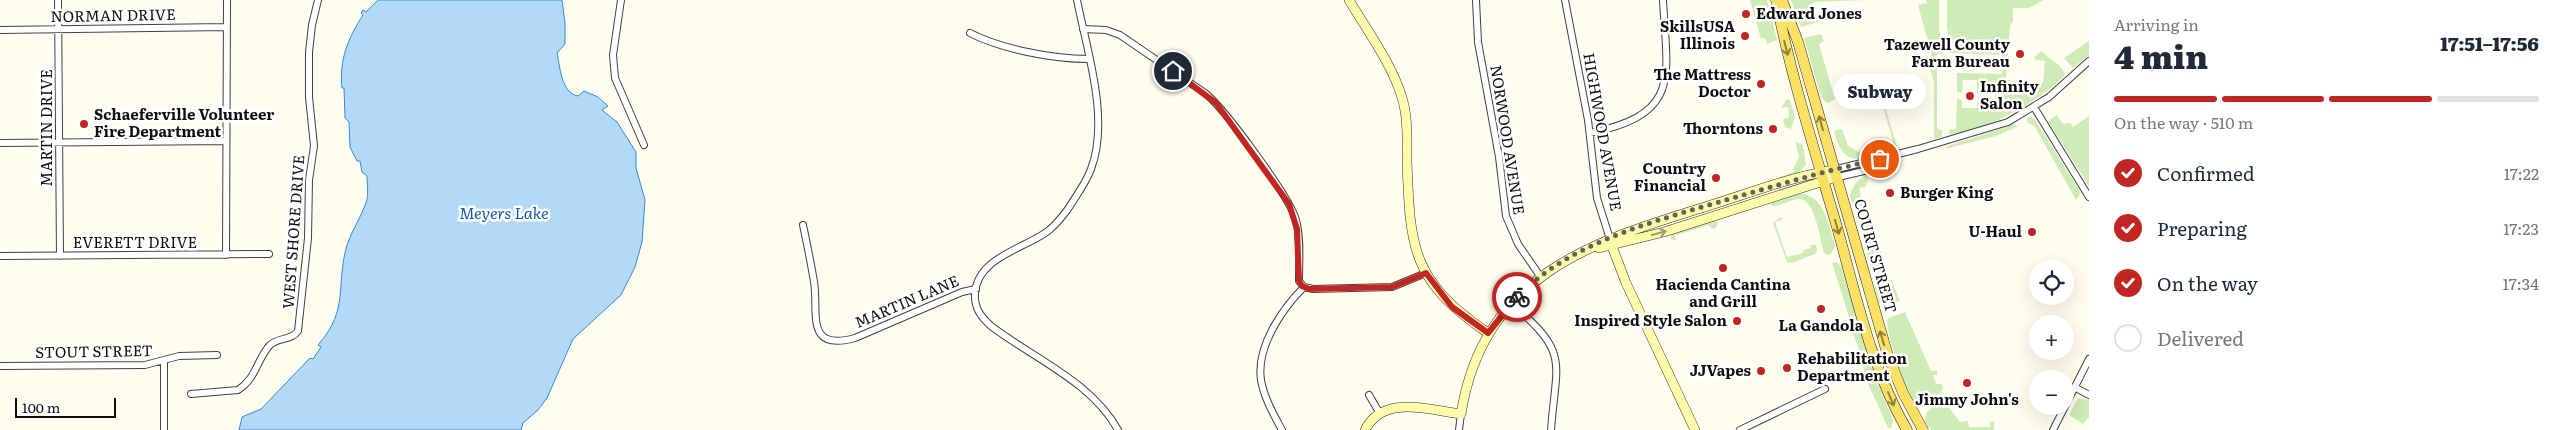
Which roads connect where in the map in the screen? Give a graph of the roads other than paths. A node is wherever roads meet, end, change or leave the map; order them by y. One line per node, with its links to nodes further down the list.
1 (58, 0): 13 (street, MARTIN DRIVE)
2 (227, 0): 12 (street)
3 (318, 0): 45 (street, WEST SHORE DRIVE)
4 (621, 0): 24 (street)
5 (1077, 0): 14 (street)
6 (1349, 0): 33 (street)
7 (1476, 0): 34 (street, NORWOOD AVENUE)
8 (1565, 0): 20 (street, HIGHWOOD AVENUE)
9 (1663, 0): 20 (street)
10 (1776, 0): 25 (main road, COURT STREET, one-way to 25)
11 (1782, 0): 25 (main road, COURT STREET, one-way to 11)
12 (226, 27): 13 (street, NORMAN DRIVE); 21 (street)
13 (59, 29): 15 (street, NORMAN DRIVE); 23 (street, MARTIN DRIVE)
14 (1083, 29): 17 (street); 35 (street)
15 (0, 30)
16 (970, 33): 17 (street)
17 (1088, 59): 36 (street)
18 (2089, 61): 19 (street)
19 (2034, 107): 25 (street); 26 (street)
20 (1590, 133): 28 (street, HIGHWOOD AVENUE)
21 (225, 141): 23 (street); 30 (street)
22 (0, 143): 23 (street)
23 (60, 143): 32 (street, MARTIN DRIVE)
24 (644, 145)
25 (1829, 175): 28 (street); 58 (main road, COURT STREET, one-way to 58); 59 (main road, COURT STREET, one-way to 25)
26 (2089, 197)
27 (803, 225): 36 (street, MARTIN LANE)
28 (1611, 242): 34 (street); 56 (street, HIGHWOOD AVENUE)
29 (269, 254): 30 (street, EVERETT DRIVE)
30 (226, 255): 32 (street, EVERETT DRIVE)
31 (0, 256): 32 (street, EVERETT DRIVE)
32 (60, 256)
33 (1426, 273): 35 (street); 38 (street)
34 (1540, 276): 37 (street)
35 (1304, 287): 52 (street)
36 (976, 289): 51 (street)
37 (1510, 303): 38 (street); 55 (street)
38 (1488, 333): 49 (street)
39 (217, 355): 41 (street, STOUT STREET)
40 (2089, 359): 43 (street)
41 (164, 361): 42 (street, STOUT STREET); 50 (street)
42 (0, 366)
43 (2076, 388): 46 (street); 60 (street)
44 (1825, 389): 57 (street)
45 (191, 394)
46 (2089, 394)
47 (1369, 395): 48 (street)
48 (1379, 412): 49 (street); 53 (street)
49 (1460, 414): 54 (street)
50 (164, 430)
51 (1118, 430)
52 (1282, 430)
53 (1365, 430)
54 (1459, 430)
55 (1551, 430)
56 (1695, 430)
57 (1740, 430)
58 (1906, 430)
59 (1923, 430)
60 (2053, 430)

